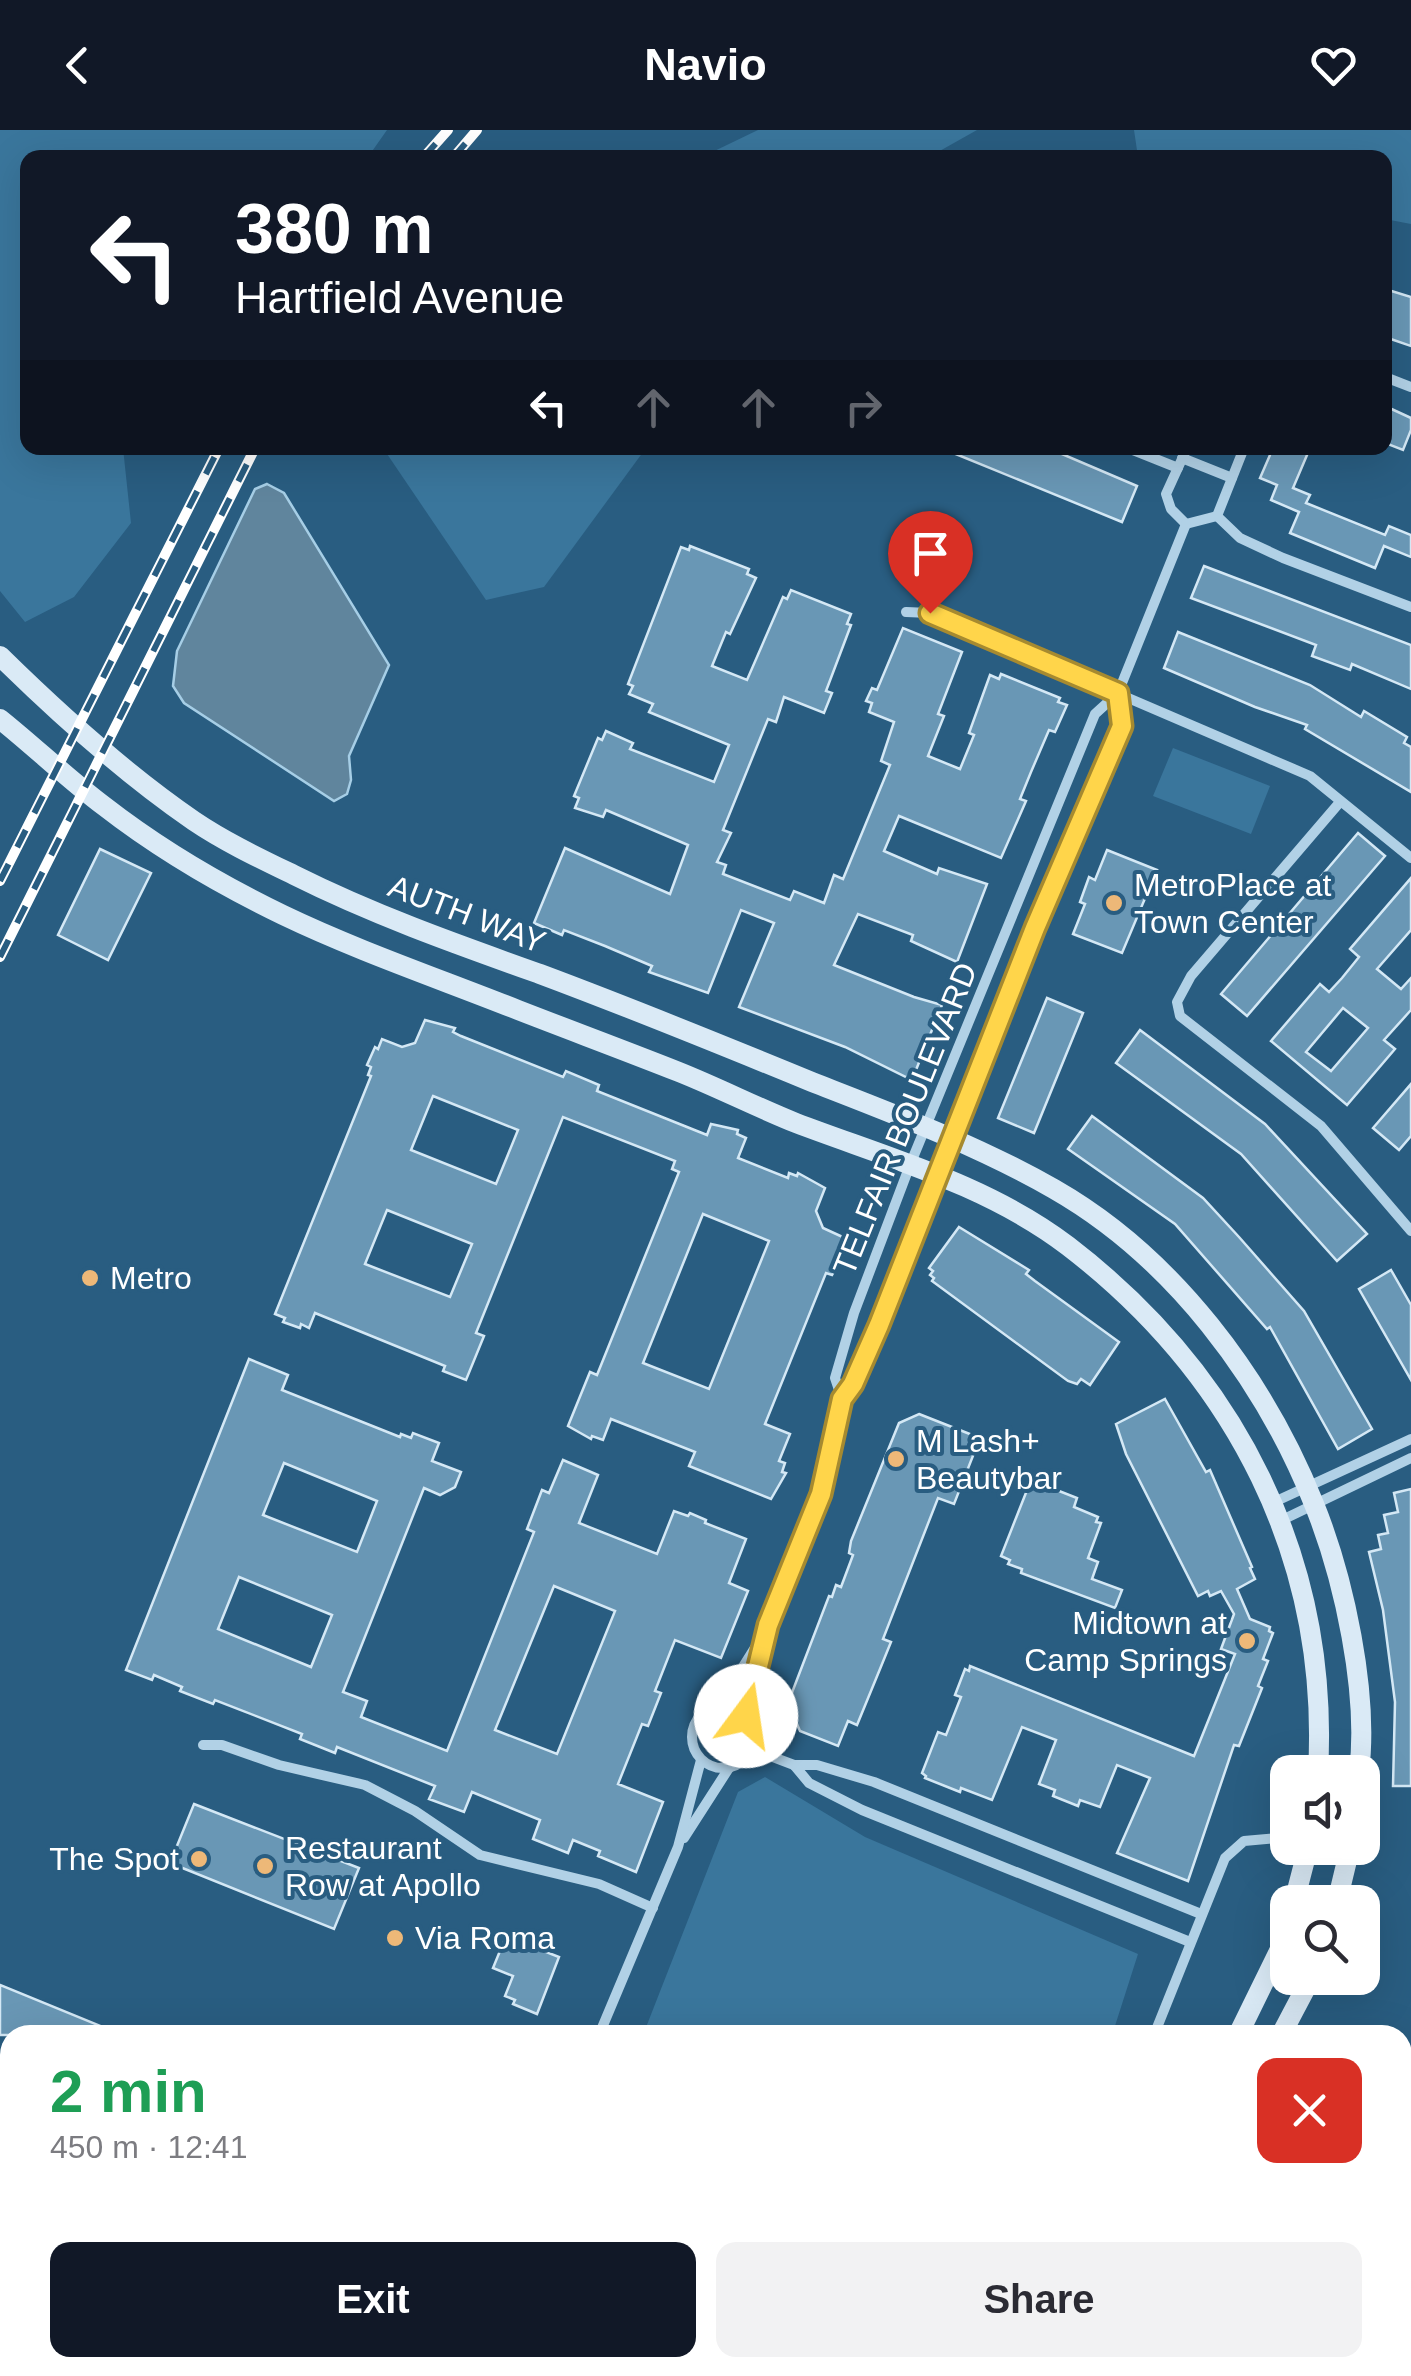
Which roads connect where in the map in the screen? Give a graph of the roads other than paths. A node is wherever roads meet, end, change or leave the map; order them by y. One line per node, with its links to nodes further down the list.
1 (1241, 455): 3 (street)
2 (1182, 458): 3 (street); 5 (street)
3 (1232, 478): 4 (street)
4 (1217, 516): 5 (street); 6 (street)
5 (1186, 524): 9 (street, TELFAIR BOULEVARD)
6 (1411, 607)
7 (906, 612): 9 (street)
8 (0, 656): 15 (street, AUTH WAY)
9 (1118, 693): 11 (street); 13 (street, TELFAIR BOULEVARD); 14 (street, TELFAIR BOULEVARD)
10 (0, 719): 17 (street)
11 (1340, 802): 12 (street); 19 (street)
12 (1411, 858)
13 (1036, 860): 14 (street); 15 (street, TELFAIR BOULEVARD)
14 (1062, 868): 16 (street, TELFAIR BOULEVARD)
15 (928, 1127): 16 (street, AUTH WAY); 17 (street, TELFAIR BOULEVARD)
16 (958, 1142): 18 (street, TELFAIR BOULEVARD); 23 (street, AUTH WAY)
17 (910, 1165): 18 (street); 20 (street, TELFAIR BOULEVARD)
18 (940, 1176): 20 (street, TELFAIR BOULEVARD); 24 (street)
19 (1411, 1232)
20 (842, 1399): 25 (street, TELFAIR BOULEVARD)
21 (1411, 1439): 23 (street)
22 (1411, 1458): 23 (street)
23 (1311, 1496): 24 (street); 24 (street); 31 (street, AUTH WAY)
24 (1276, 1512): 30 (street)
25 (768, 1625): 26 (street, TELFAIR BOULEVARD); 27 (street, TELFAIR BOULEVARD)
26 (719, 1706): 27 (street); 32 (street)
27 (746, 1716): 29 (street)
28 (203, 1745): 37 (street)
29 (752, 1749): 33 (street); 34 (street)
30 (1318, 1755)
31 (1359, 1755)
32 (701, 1760): 34 (street); 36 (street)
33 (794, 1766): 38 (street); 39 (street)
34 (728, 1768): 36 (street)
35 (1270, 1838): 38 (street)
36 (678, 1848): 37 (street)
37 (653, 1908): 42 (street)
38 (1201, 1914): 39 (street)
39 (1190, 1942): 43 (street)
40 (1270, 1970): 44 (street)
41 (1302, 1995): 45 (street)
42 (604, 2025)
43 (1158, 2025)
44 (1243, 2025)
45 (1286, 2025)

